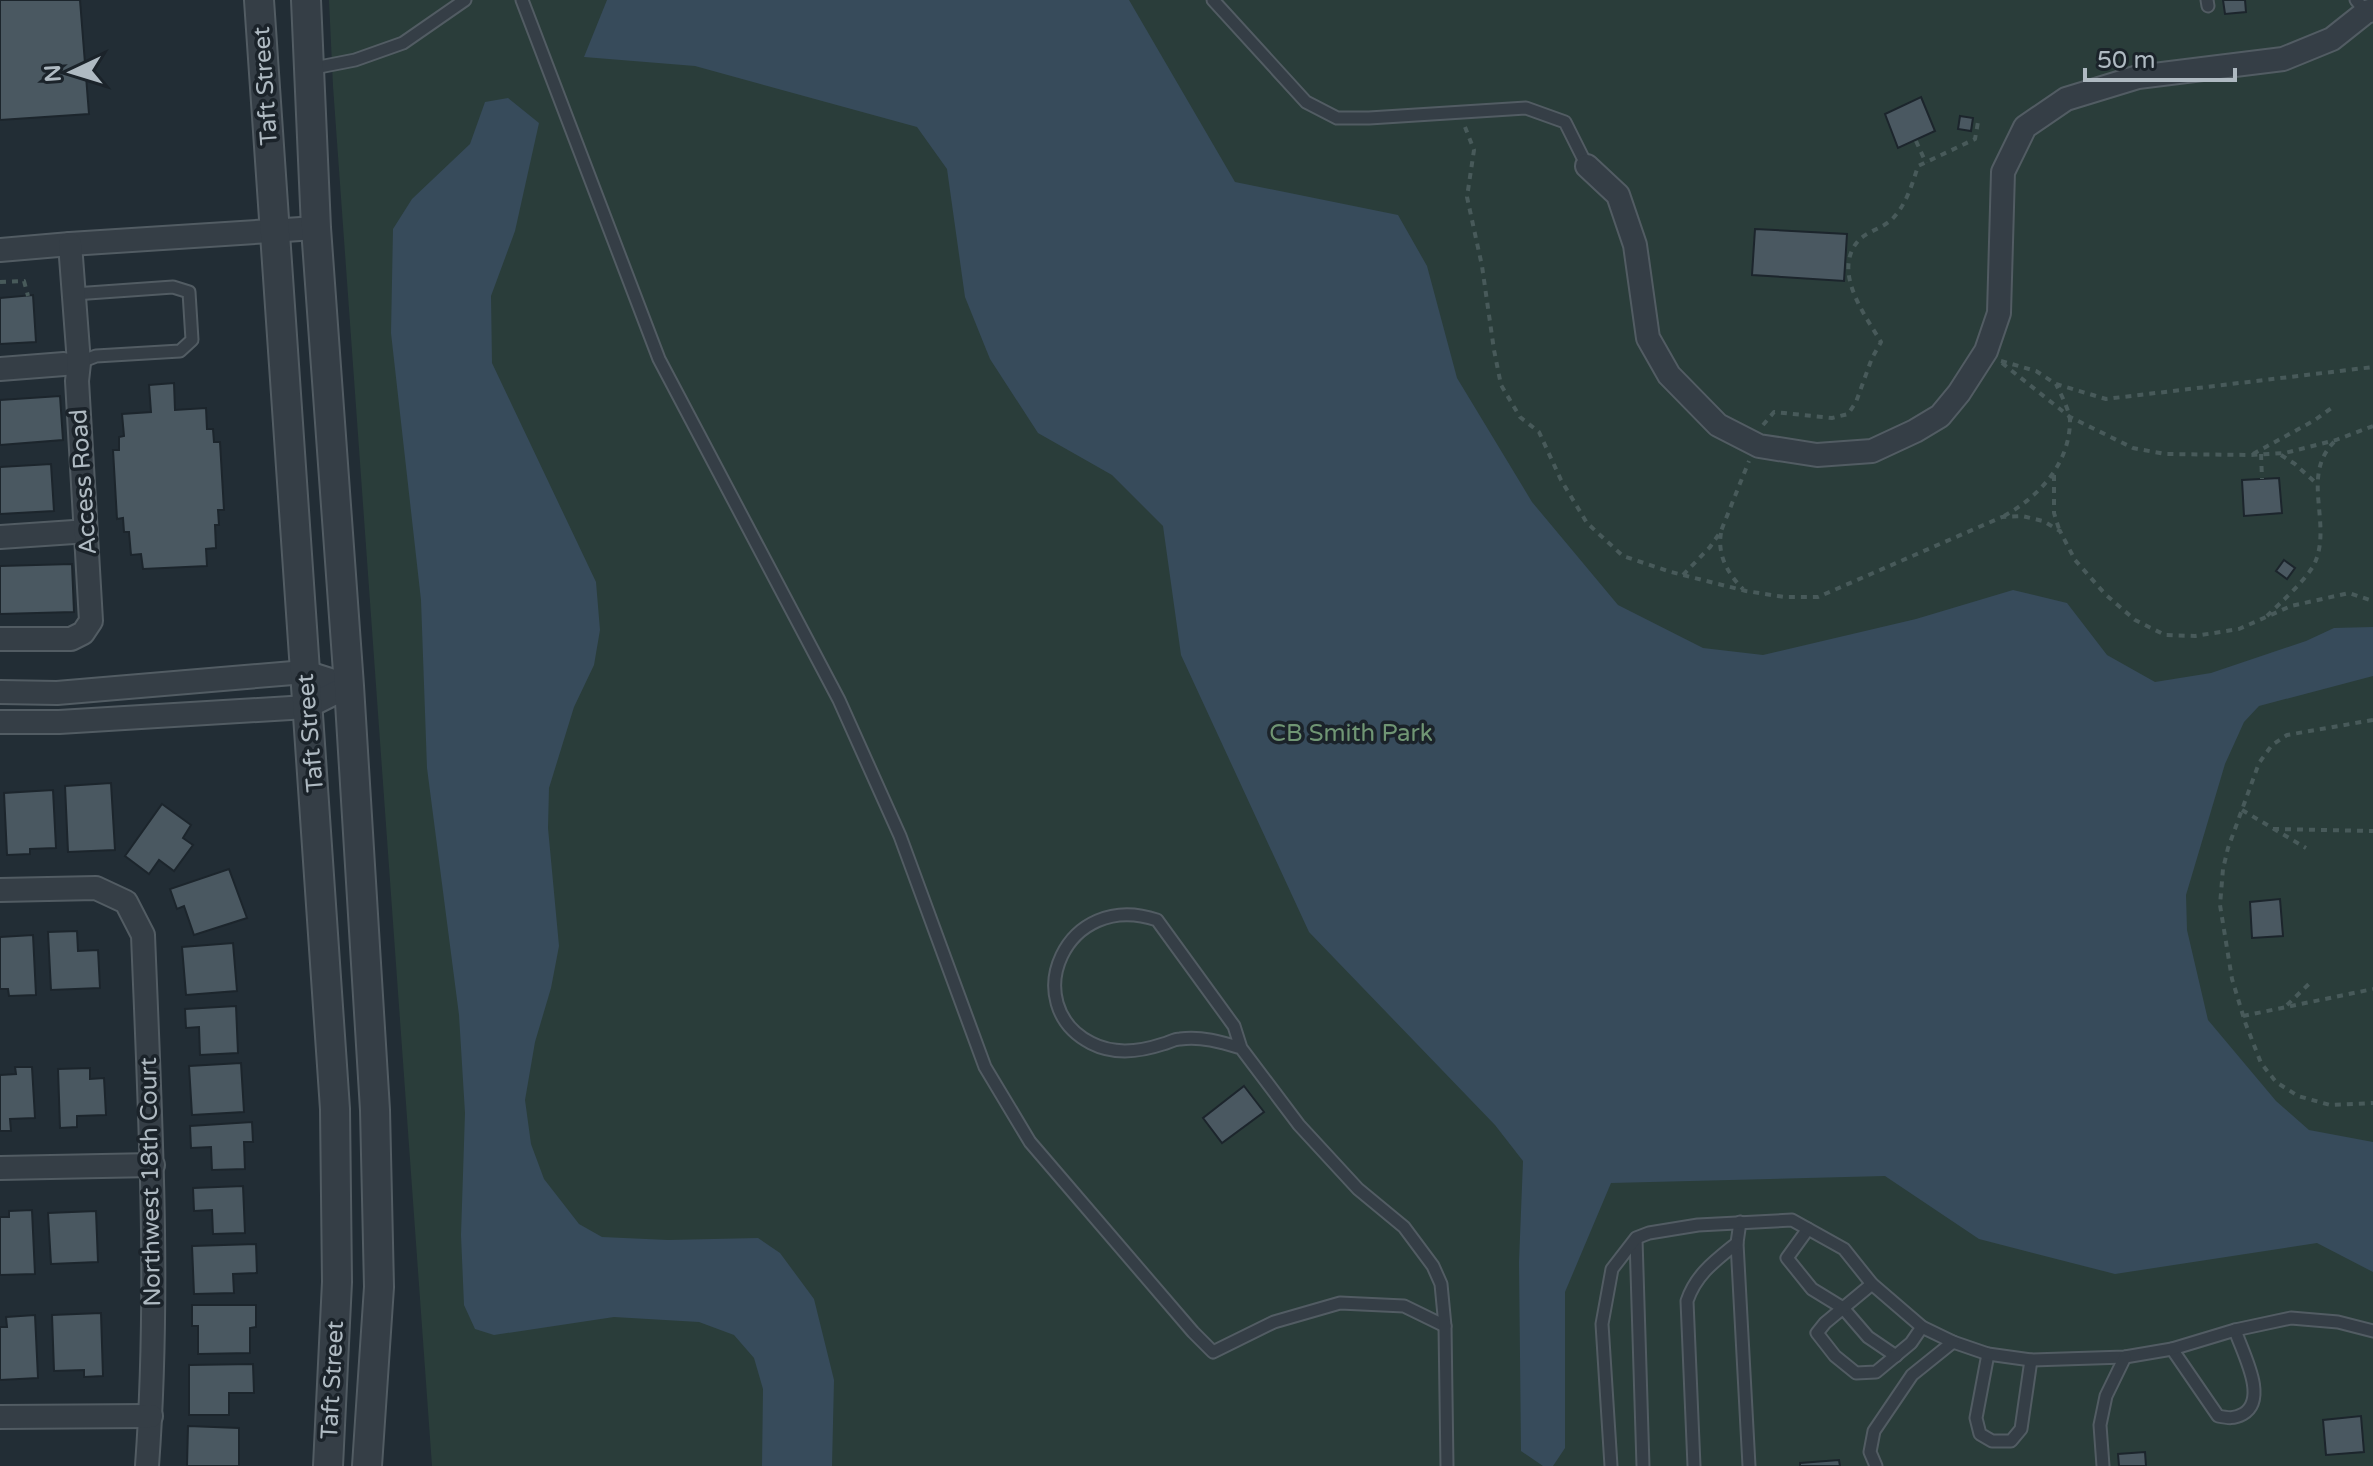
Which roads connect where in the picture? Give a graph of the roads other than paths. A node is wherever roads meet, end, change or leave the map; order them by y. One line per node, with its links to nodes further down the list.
1 (259, 0): 10 (street, Taft Street)
2 (306, 0): 7 (street, Taft Street)
3 (465, 0): 7 (lane)
4 (522, 0): 34 (lane)
5 (1213, 0): 8 (lane)
6 (2365, 7): 8 (street)
7 (309, 69): 9 (street, Taft Street)
8 (1587, 166)
9 (316, 228): 10 (street); 20 (street, Taft Street)
10 (274, 231): 11 (street); 19 (street, Taft Street)
11 (70, 244): 12 (street); 13 (street, Access Road)
12 (0, 250)
13 (74, 294): 14 (street, Access Road); 14 (lane)
14 (71, 364): 15 (street); 16 (street, Access Road)
15 (0, 369)
16 (80, 532): 17 (street); 18 (street, Access Road)
17 (0, 537)
18 (0, 639)
19 (305, 672): 20 (street); 21 (street); 22 (street, Taft Street)
20 (349, 686): 22 (street); 48 (street, Taft Street)
21 (0, 692)
22 (307, 707): 23 (street); 47 (street, Taft Street)
23 (0, 722)
24 (0, 890): 26 (street, Northwest 18th Court)
25 (1241, 1048): 25 (lane); 34 (lane)
26 (153, 1165): 27 (street); 44 (street, Northwest 18th Court)
27 (0, 1168)
28 (1740, 1222): 29 (lane); 30 (lane); 31 (lane)
29 (1808, 1229): 32 (lane); 33 (lane)
30 (1636, 1238): 50 (lane); 51 (lane)
31 (1737, 1243): 52 (lane); 53 (lane)
32 (1872, 1284): 33 (lane); 35 (lane)
33 (1843, 1308): 41 (lane); 41 (lane)
34 (1445, 1326): 49 (lane)
35 (1922, 1327): 38 (lane); 41 (lane)
36 (2235, 1330): 37 (lane); 39 (lane); 39 (lane)
37 (2373, 1331)
38 (1953, 1342): 40 (lane); 54 (lane)
39 (2172, 1349): 42 (lane)
40 (1988, 1354): 43 (lane); 43 (lane)
41 (1896, 1356)
42 (2125, 1357): 43 (lane); 55 (lane)
43 (2031, 1360)
44 (151, 1416): 45 (street); 46 (street, Northwest 18th Court)
45 (0, 1417)
46 (147, 1466)
47 (328, 1466)
48 (367, 1466)
49 (1447, 1466)
50 (1611, 1466)
51 (1643, 1466)
52 (1694, 1466)
53 (1749, 1466)
54 (1876, 1466)
55 (2103, 1466)

